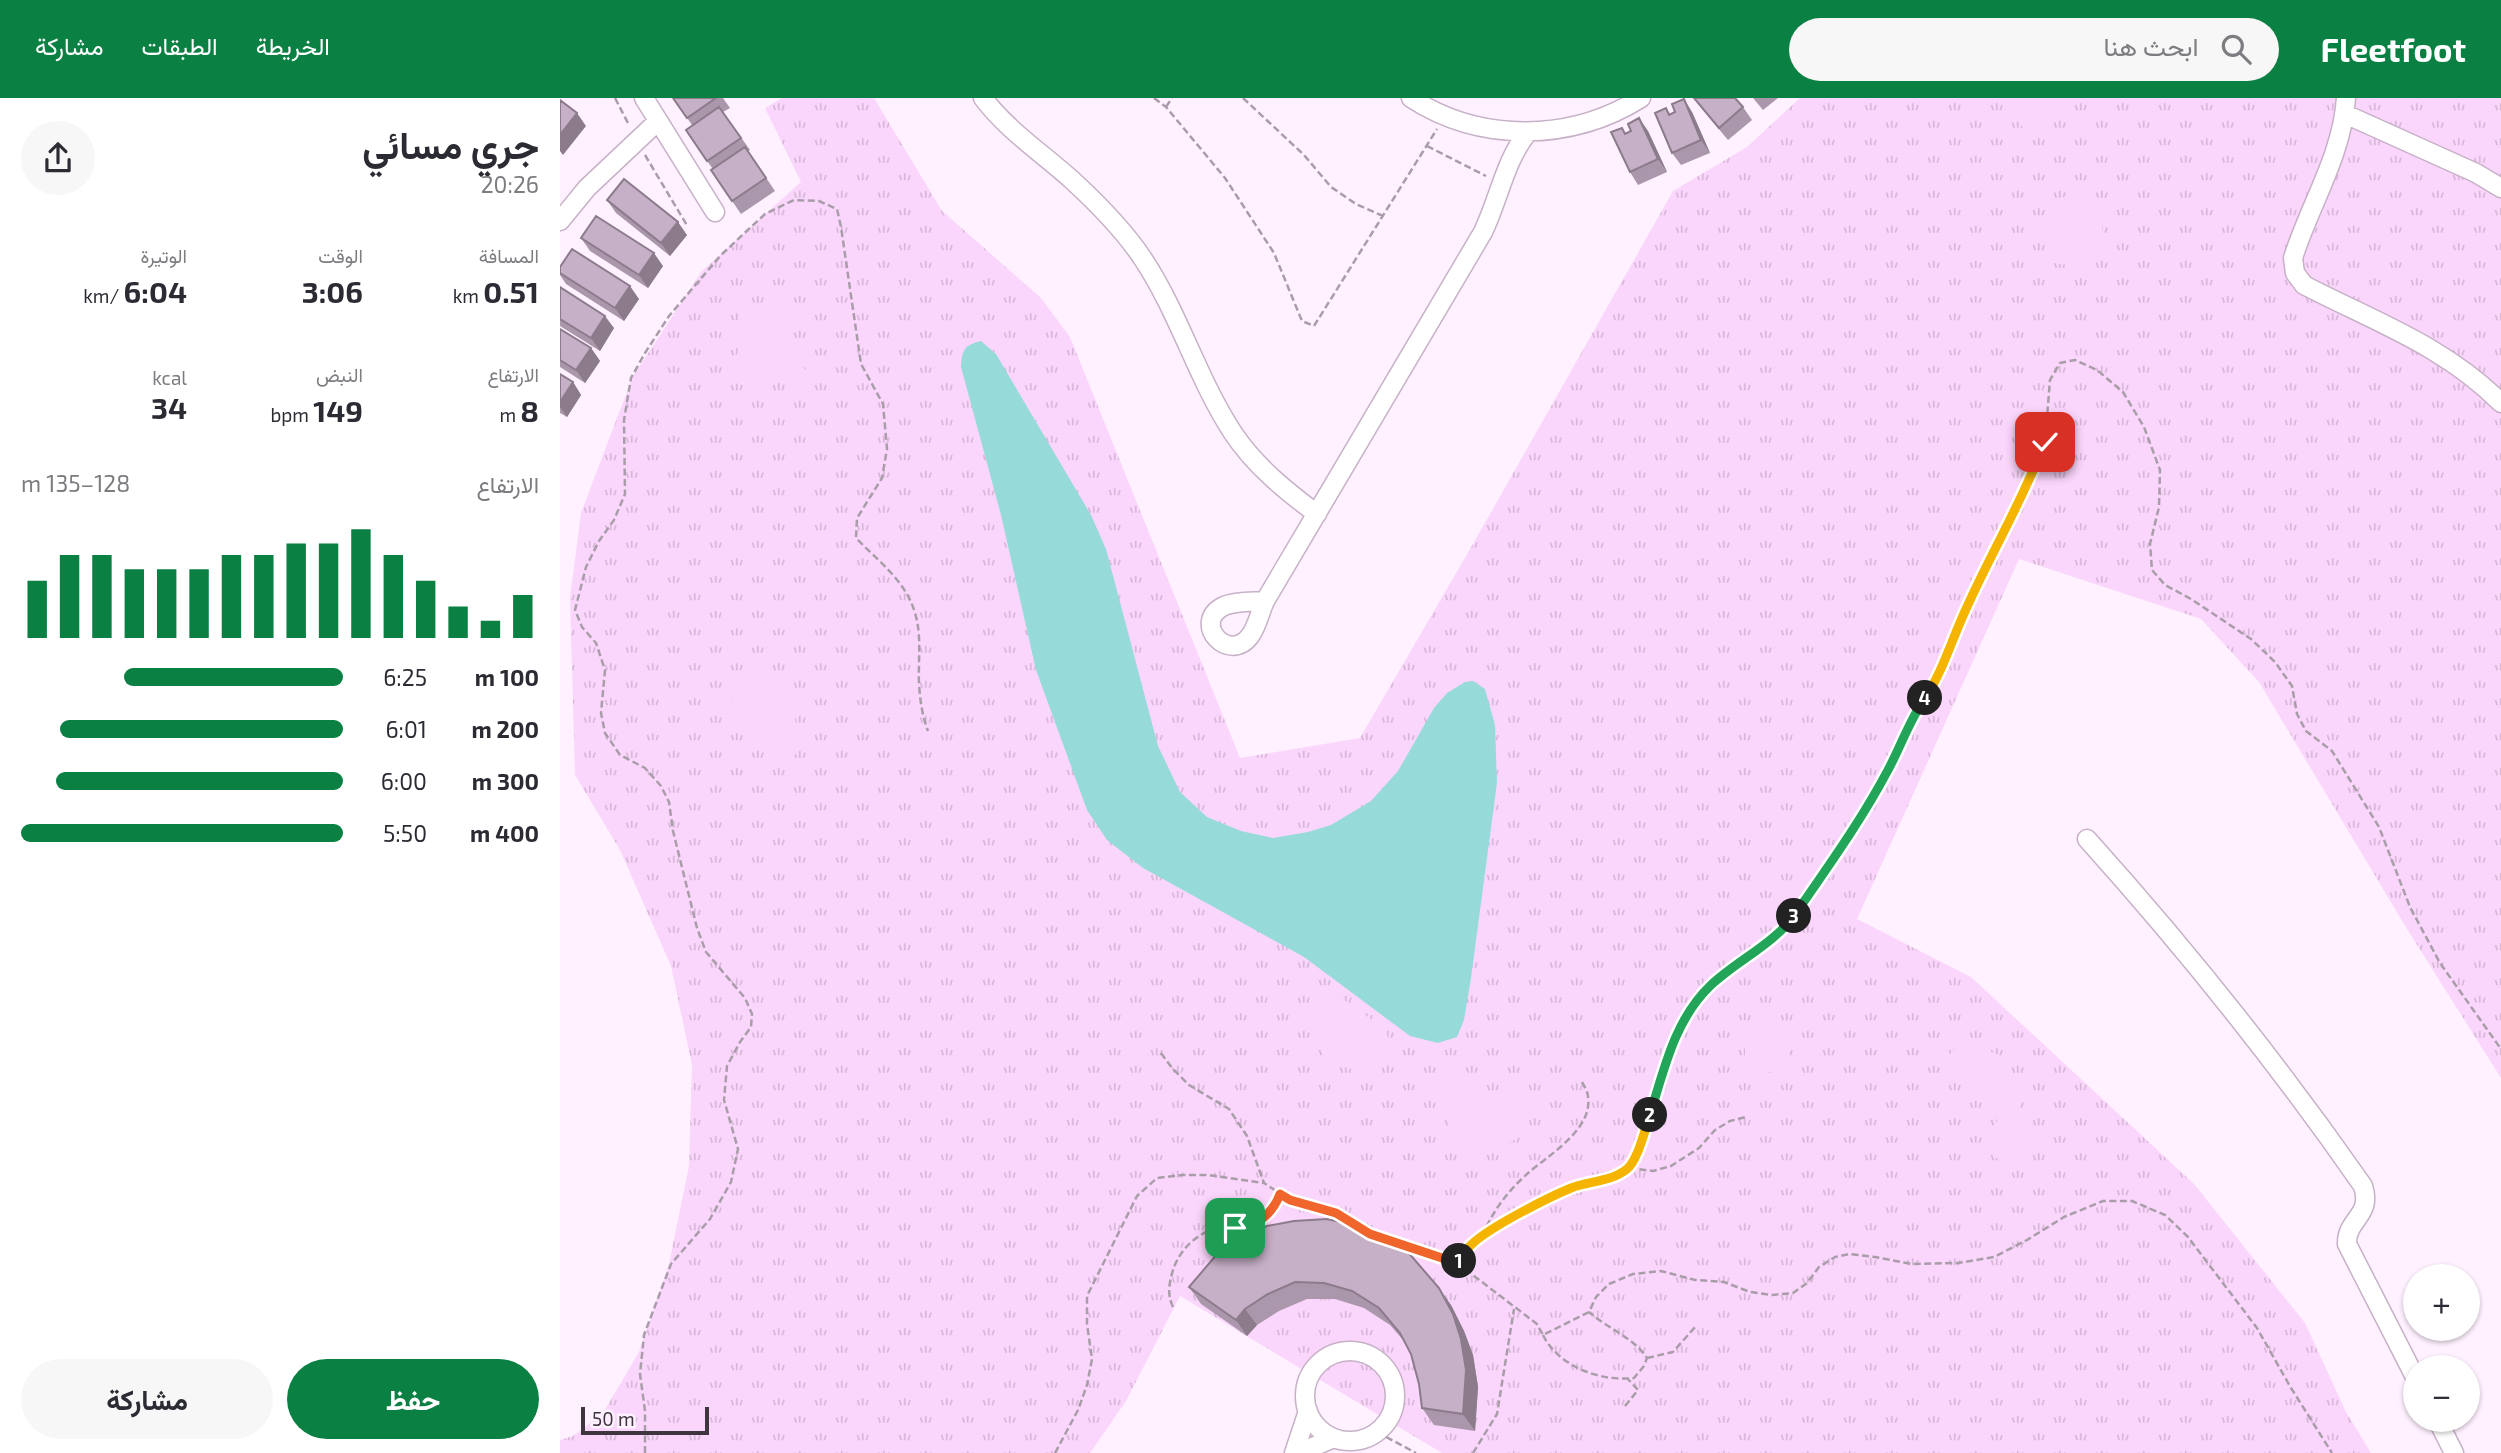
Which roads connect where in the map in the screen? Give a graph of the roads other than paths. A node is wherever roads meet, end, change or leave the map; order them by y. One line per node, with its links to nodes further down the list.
1 (644, 98): 6 (street)
2 (982, 98): 14 (street)
3 (1410, 98): 7 (street)
4 (1642, 98): 8 (street)
5 (2345, 106): 10 (street); 13 (street)
6 (657, 122): 11 (street); 12 (street)
7 (1495, 130): 8 (street); 9 (street)
8 (1528, 132): 9 (street)
9 (1509, 165): 14 (street)
10 (2501, 188)
11 (715, 212)
12 (560, 221)
13 (2501, 403)
14 (1317, 514): 15 (street)
15 (1265, 601)
16 (2087, 839): 17 (street)
17 (2404, 1355)
18 (1308, 1411): 20 (street); 20 (street); 21 (street)
19 (2444, 1432): 22 (street)
20 (1335, 1438): 21 (street)
21 (1296, 1453)
22 (2454, 1453)

